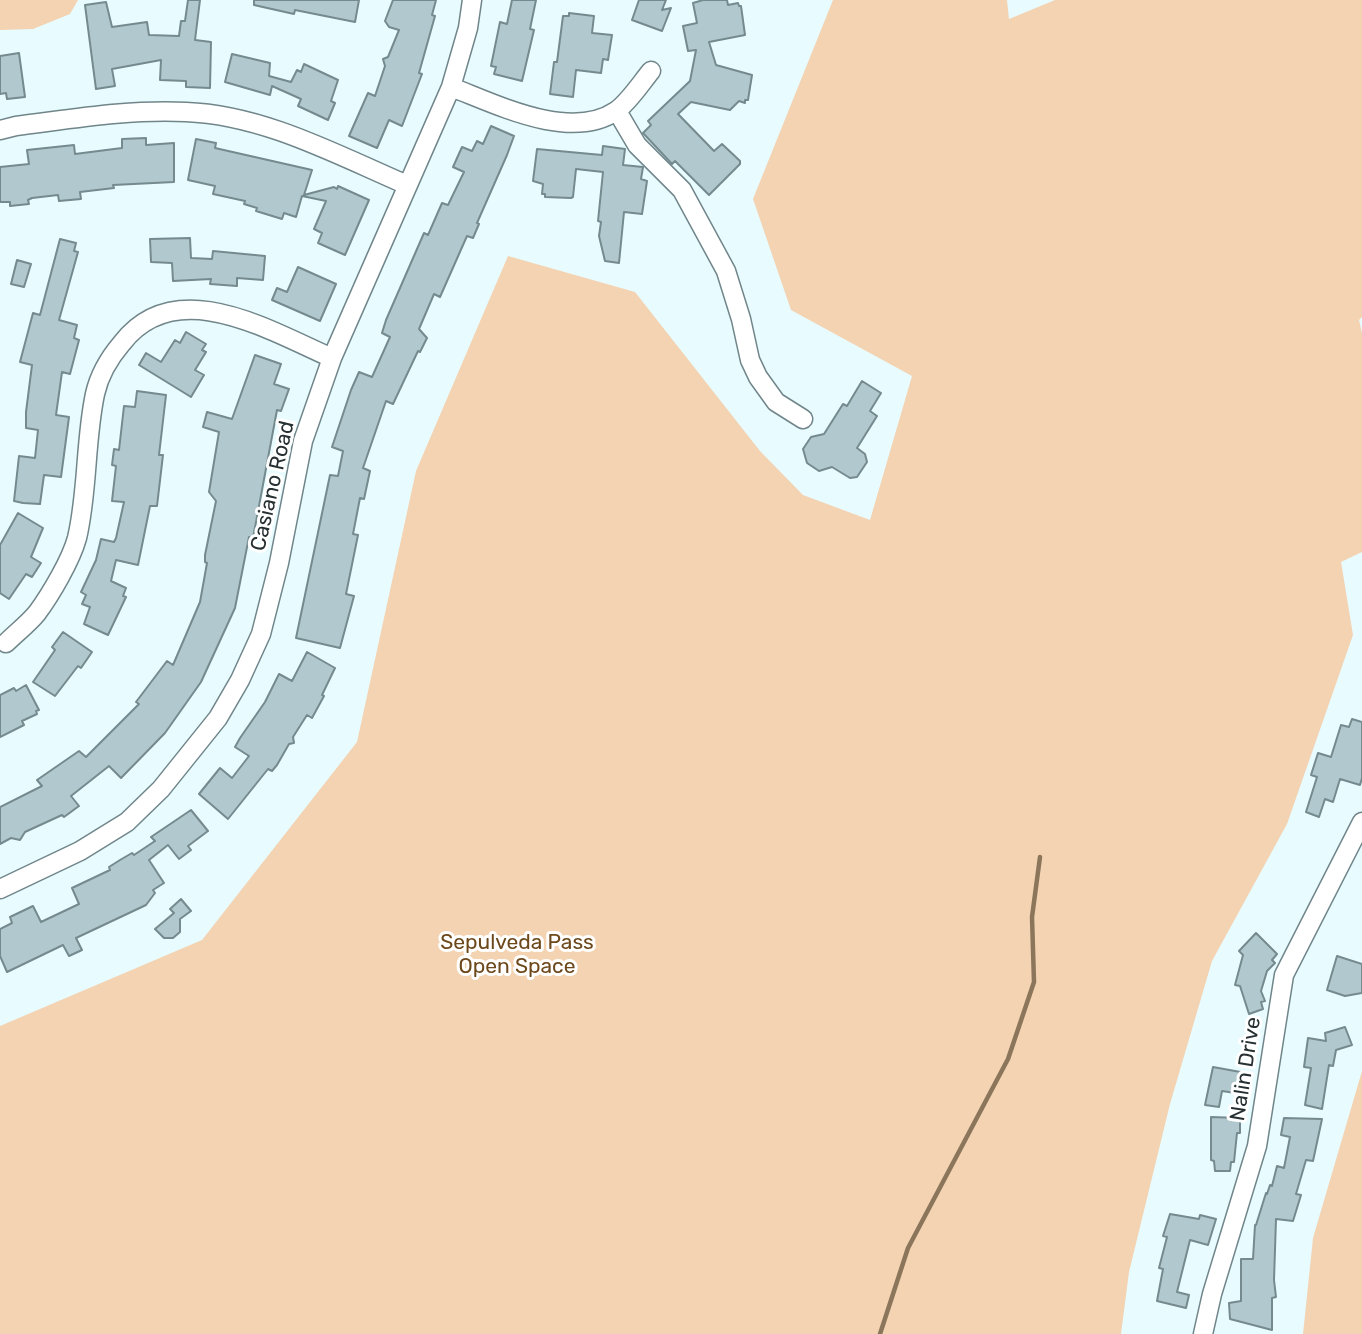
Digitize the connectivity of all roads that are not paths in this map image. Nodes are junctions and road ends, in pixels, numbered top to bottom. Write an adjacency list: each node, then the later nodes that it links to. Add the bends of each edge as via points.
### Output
1 (472, 0): 3 (street, Casiano Road)
2 (651, 71): 4 (street)
3 (450, 87): 4 (street, via 528,116 566,123 595,122); 6 (street, Casiano Road)
4 (617, 111): 8 (street, via 637,145 682,190 726,271 758,377 776,402)
5 (0, 130): 6 (street, via 146,111 189,112 281,131)
6 (407, 185): 7 (street, Casiano Road)
7 (331, 358): 9 (street, via 245,319 214,311 183,310 155,316 130,332 111,357 95,392 77,539 59,579 36,613); 11 (street, Casiano Road, via 303,442 261,634 218,718 161,789 127,822 80,851)
8 (803, 419)
9 (6, 643)
10 (1362, 822): 12 (street, Nalin Drive, via 1284,975 1257,1146)
11 (0, 889)
12 (1203, 1334)

